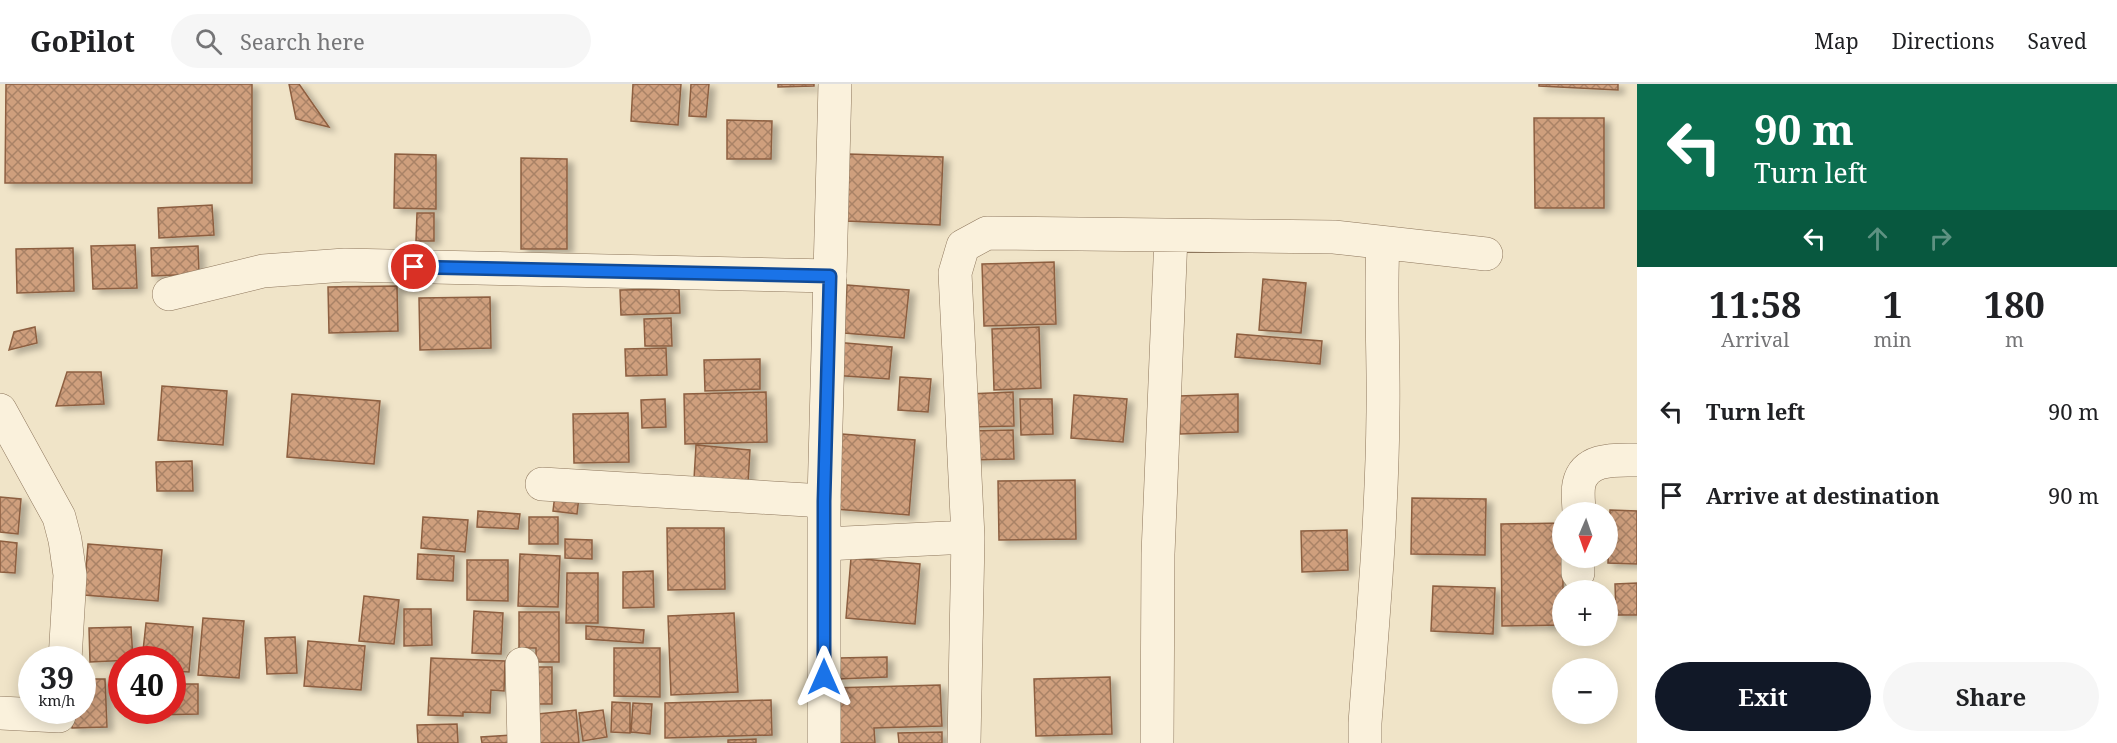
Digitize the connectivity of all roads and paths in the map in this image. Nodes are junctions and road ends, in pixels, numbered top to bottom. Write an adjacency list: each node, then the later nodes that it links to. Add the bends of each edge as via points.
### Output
1 (835, 84): 5 (street)
2 (1171, 236): 3 (street, via 1334,237); 12 (street, via 987,233 963,246 955,273); 21 (street, via 1158,554)
3 (1383, 243): 4 (street); 22 (street, via 1379,550)
4 (1486, 254)
5 (830, 276): 6 (street, via 345,265 263,271); 10 (street)
6 (169, 294)
7 (0, 410): 14 (street, via 58,516 65,540 70,575)
8 (1637, 460): 11 (street, via 1597,462 1579,482)
9 (542, 484): 10 (street)
10 (824, 501): 13 (street)
11 (1579, 502)
12 (968, 537): 13 (street); 20 (street)
13 (825, 544): 19 (street)
14 (66, 646)
15 (522, 664): 18 (street)
16 (0, 713): 17 (street)
17 (18, 716)
18 (524, 743)
19 (824, 743)
20 (964, 743)
21 (1156, 743)
22 (1365, 743)

